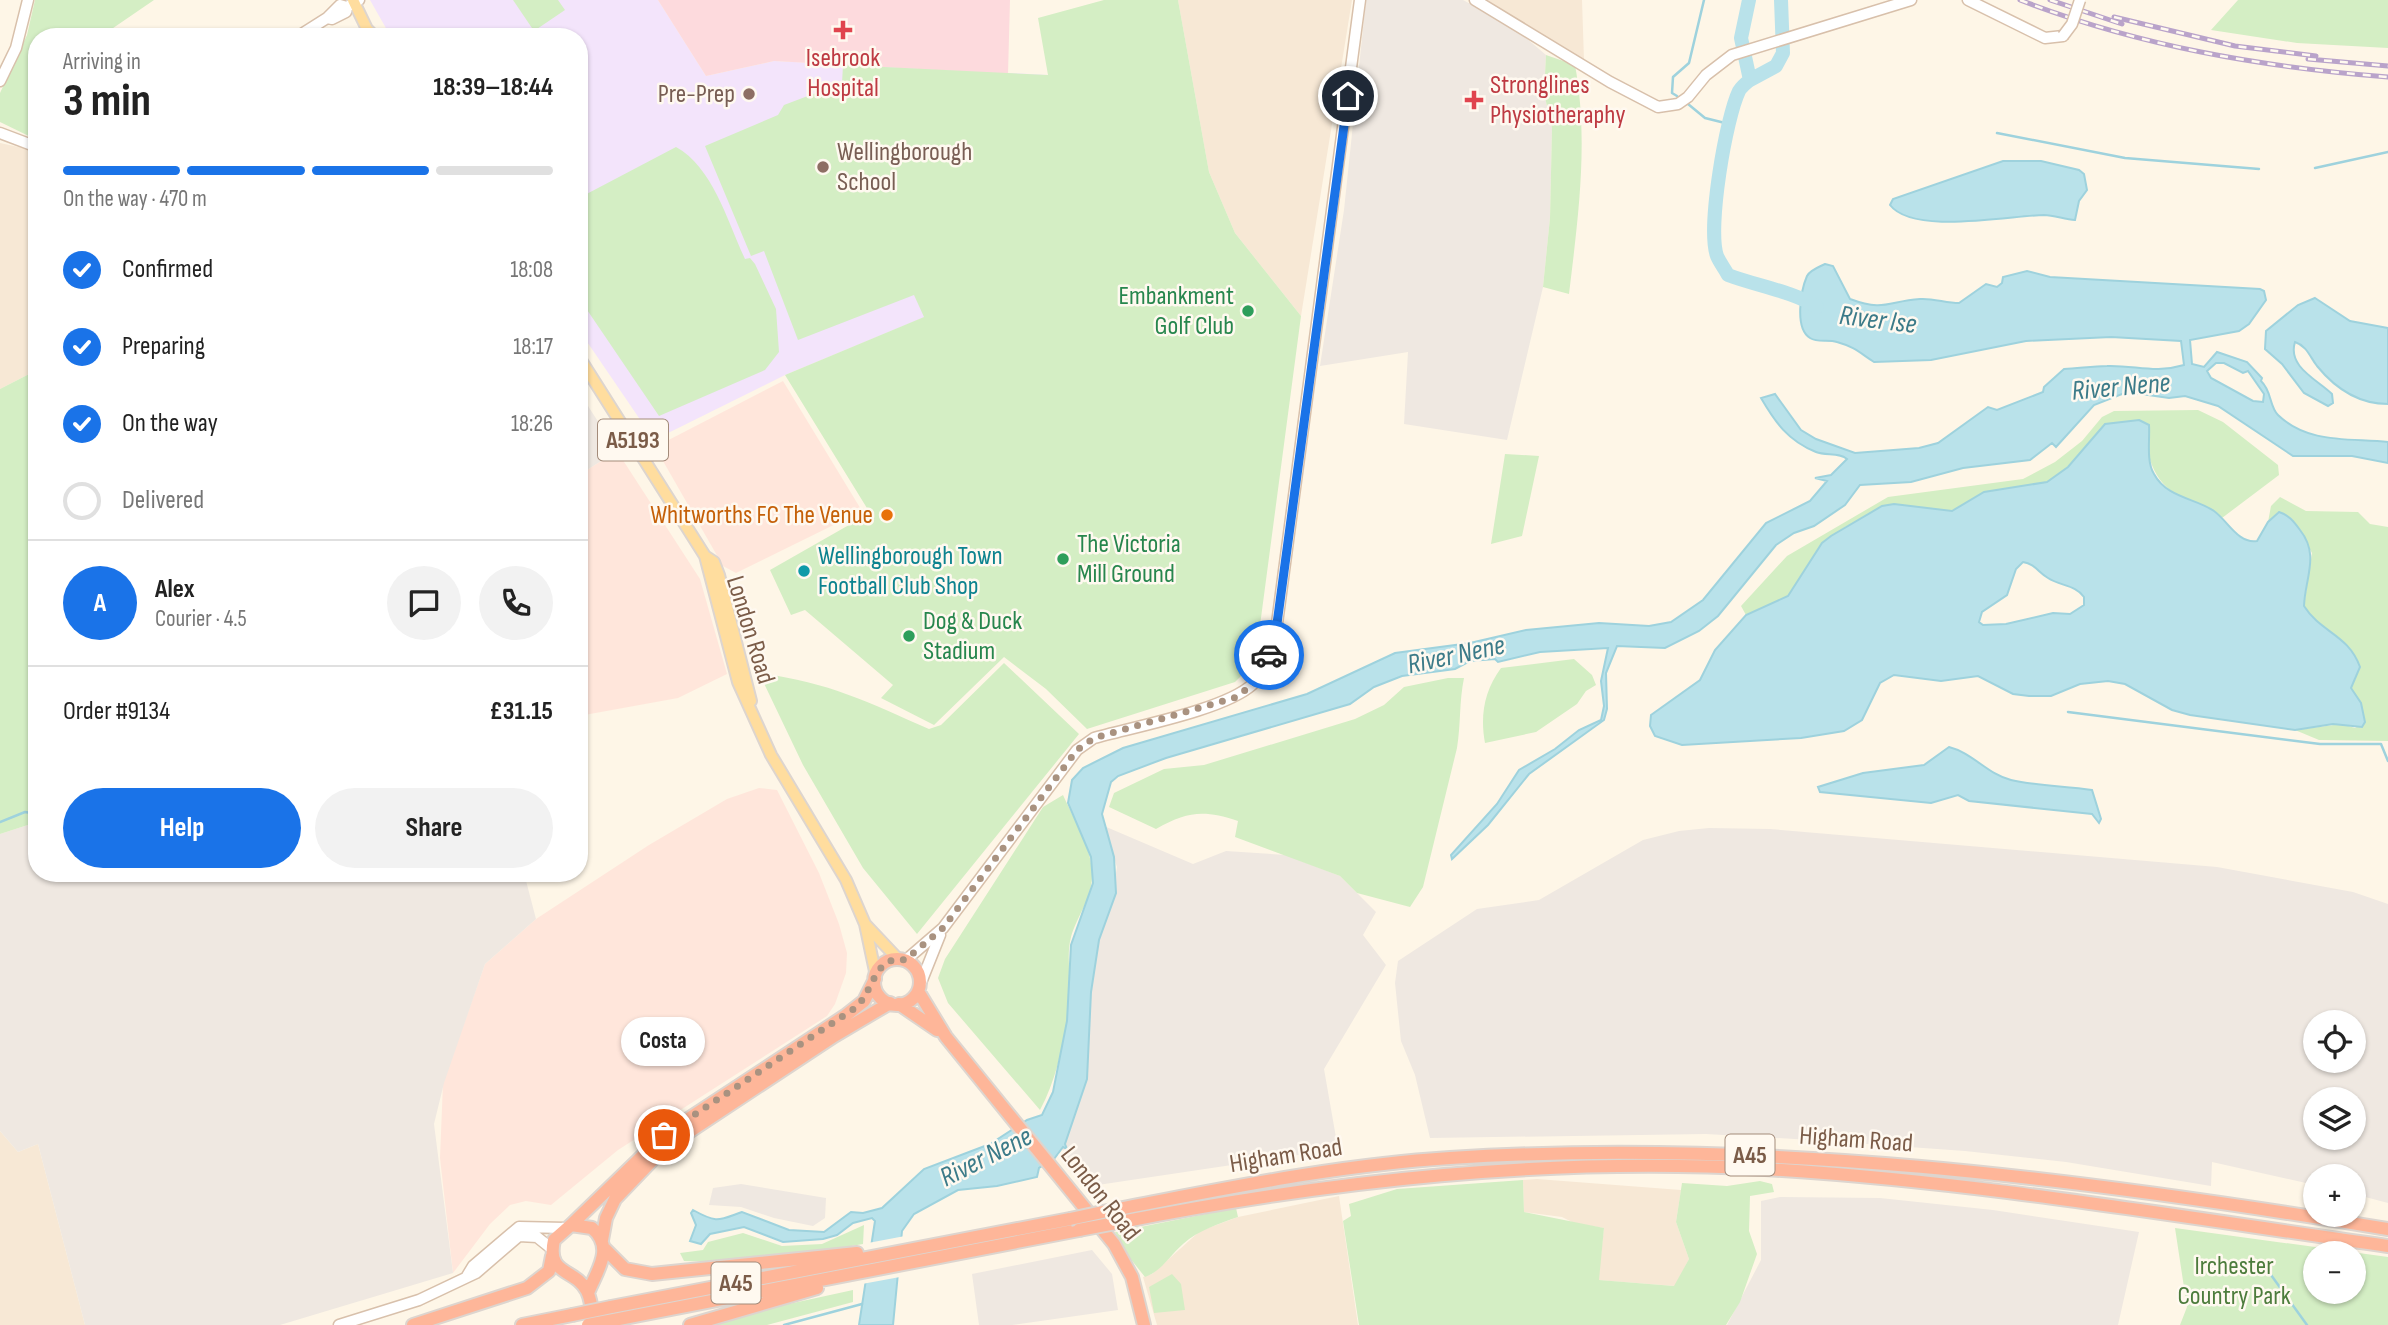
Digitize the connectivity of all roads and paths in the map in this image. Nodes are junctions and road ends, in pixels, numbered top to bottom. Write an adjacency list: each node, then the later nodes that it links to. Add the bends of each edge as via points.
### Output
1 (28, 0): 10 (main road, via 16,48)
2 (1360, 0): 15 (main road, via 1274,646 1255,683 1234,698 1094,738 1077,750)
3 (1475, 0): 4 (main road, via 1658,107 1688,97 1732,55)
4 (1911, 0)
5 (1968, 0): 6 (main road, bridge, via 2045,38 2063,36)
6 (2080, 0)
7 (355, 4): 8 (main road); 9 (main road)
8 (311, 28)
9 (367, 28)
10 (0, 81)
11 (0, 133): 12 (main road)
12 (28, 144)
13 (588, 371): 14 (main road, London Road / A5193, via 705,556 741,689 771,755 846,880)
14 (865, 924): 16 (main road, London Road / A5193); 17 (main road, London Road / A5193)
15 (943, 928): 16 (main road); 18 (main road)
16 (902, 960): 17 (highway, via 882,965); 18 (highway, via 916,968)
17 (875, 978): 19 (highway, via 880,996); 21 (highway, via 864,1001 664,1135)
18 (919, 988): 19 (highway, via 911,1000); 20 (highway, London Road)
19 (895, 1004): 20 (highway, London Road); 23 (highway, via 834,1036 663,1149 615,1199 606,1218)
20 (946, 1037): 39 (highway, London Road, via 1121,1255 1135,1287)
21 (568, 1226): 23 (highway, via 586,1225); 25 (highway, via 559,1233); 29 (main road, via 519,1227)
22 (2388, 1229): 26 (highway, Higham Road / A45, bridge, via 2214,1201 1875,1162 1580,1152 1331,1171 986,1235)
23 (604, 1244): 27 (highway, via 625,1269 652,1273); 28 (highway)
24 (2388, 1246): 26 (highway, Higham Road / A45, bridge, via 1962,1186 1764,1169 1671,1167 1486,1171 1358,1182)
25 (552, 1253): 29 (main road, via 537,1237 519,1236 486,1266); 30 (highway, via 559,1268); 34 (highway, via 548,1271 527,1288)
26 (904, 1256): 27 (highway); 27 (highway, A45)
27 (860, 1265): 32 (highway, A45); 38 (highway, A45)
28 (597, 1269): 30 (highway); 31 (highway)
29 (467, 1276): 33 (main road, via 419,1300)
30 (573, 1276): 31 (highway)
31 (588, 1293): 37 (highway)
32 (612, 1314): 35 (highway, A45, bridge, via 572,1315); 36 (highway, A45, bridge)
33 (339, 1325)
34 (413, 1325)
35 (522, 1325)
36 (588, 1325)
37 (594, 1325)
38 (690, 1325)
39 (1143, 1325)

